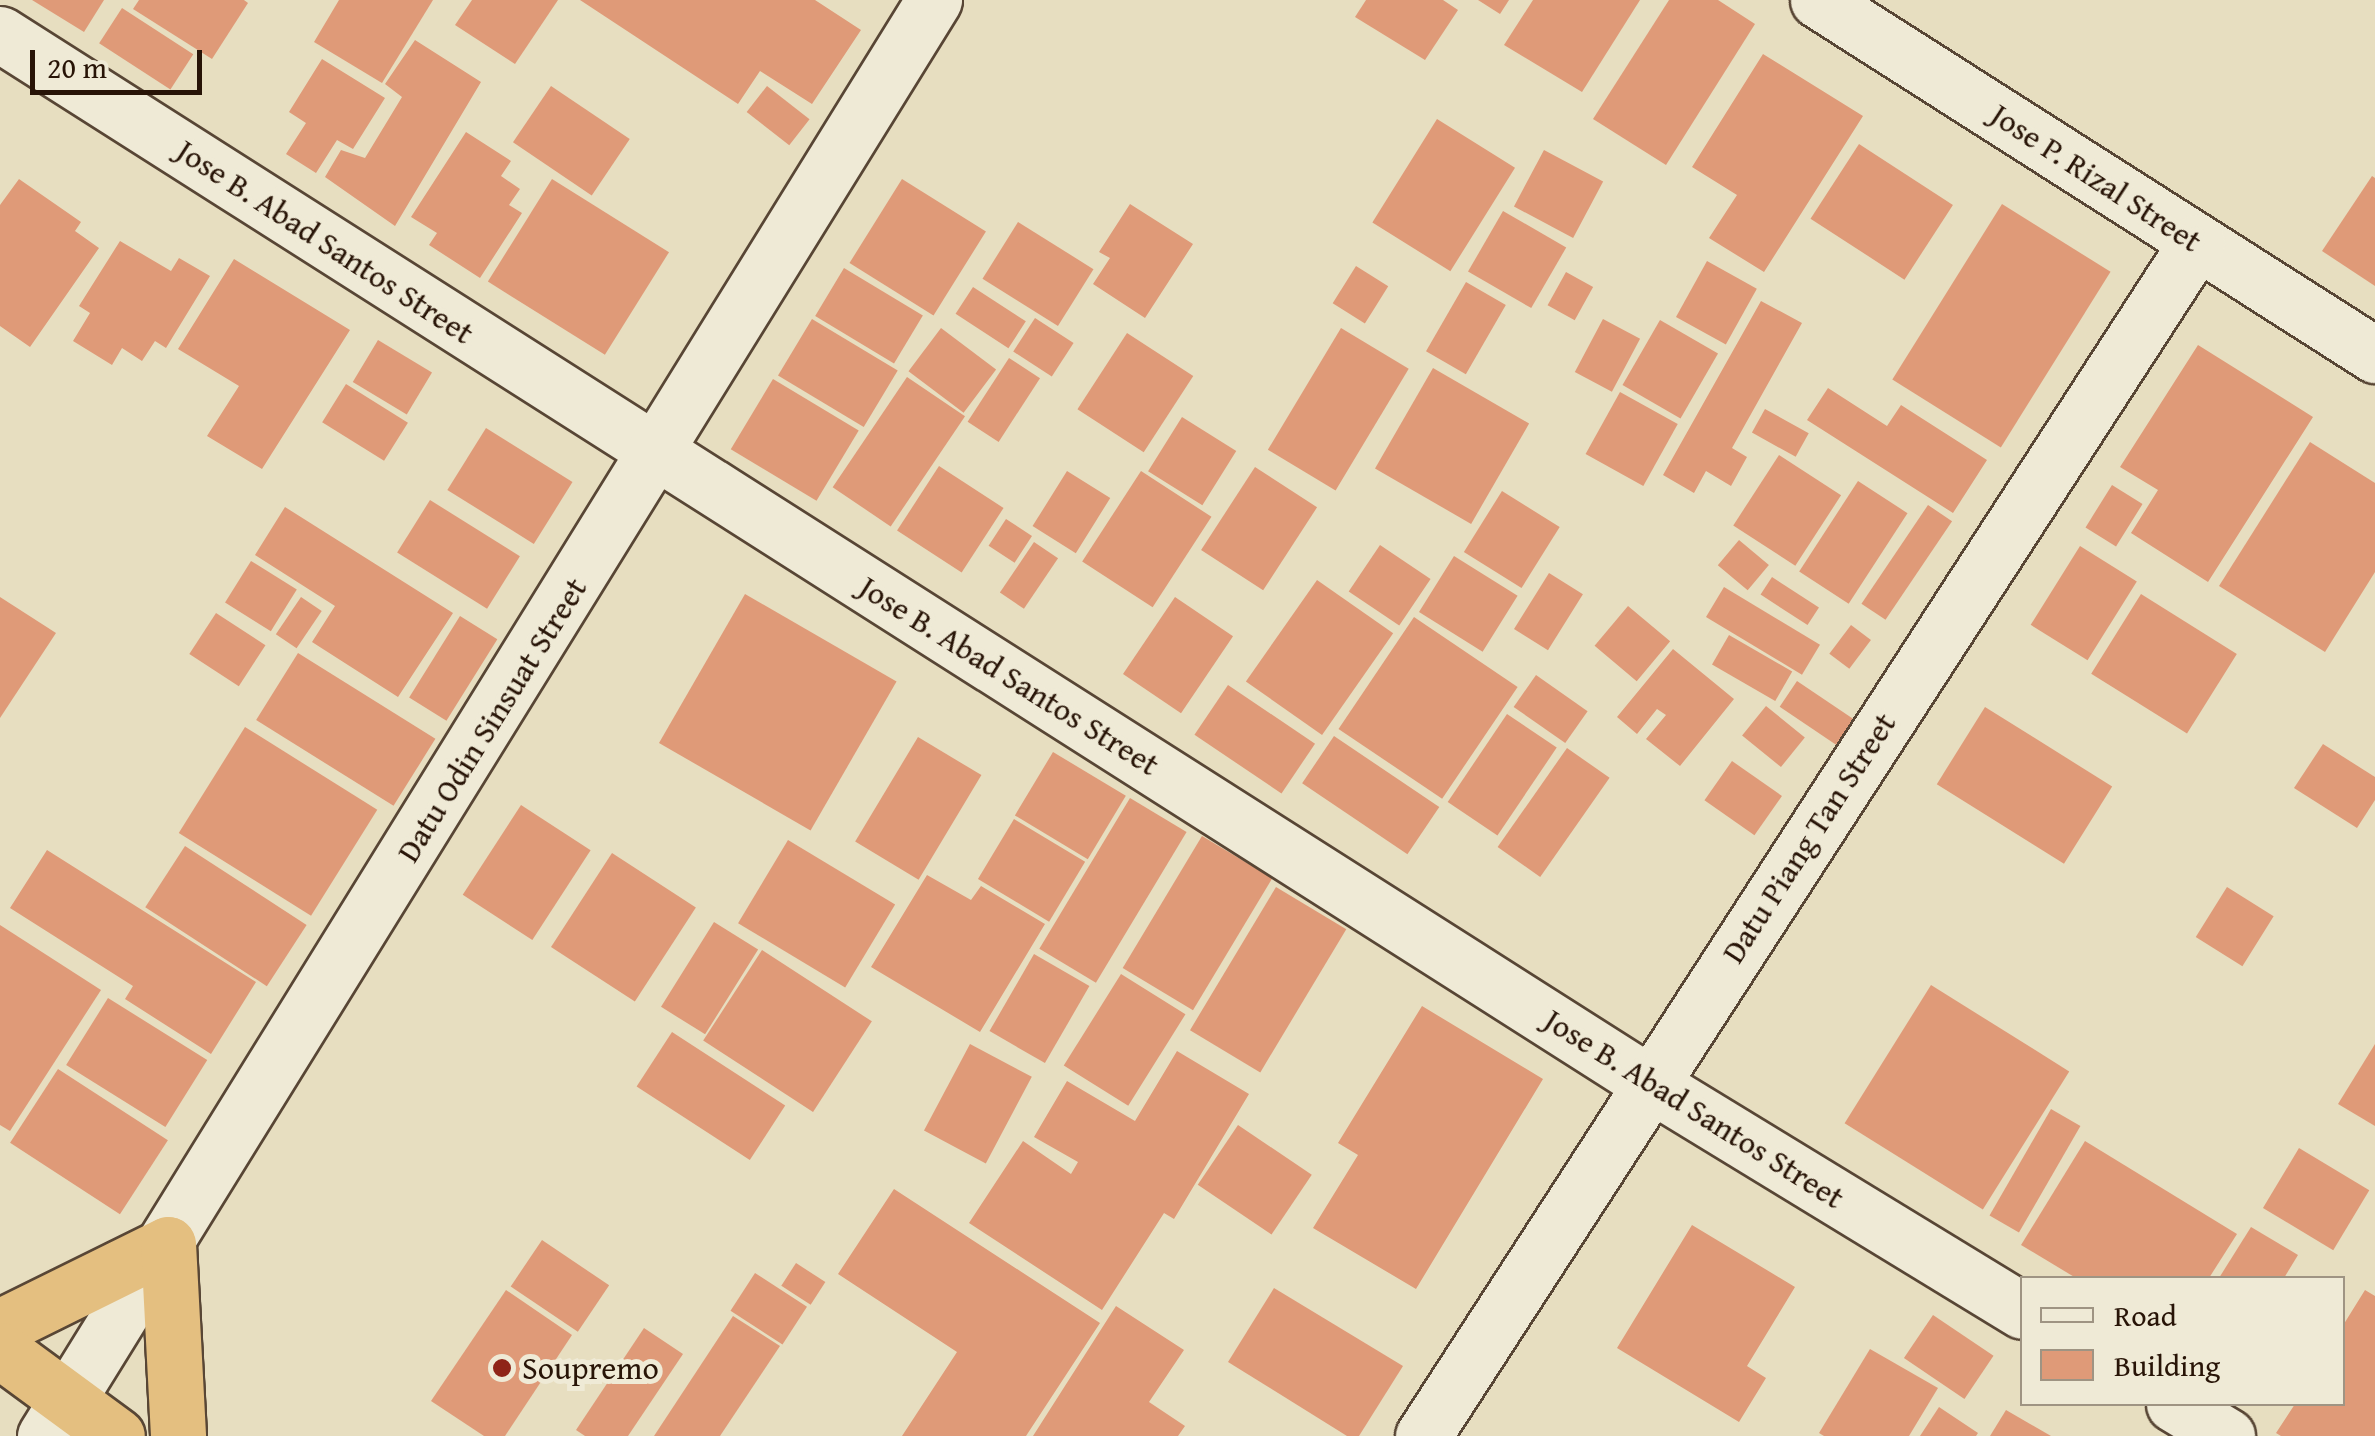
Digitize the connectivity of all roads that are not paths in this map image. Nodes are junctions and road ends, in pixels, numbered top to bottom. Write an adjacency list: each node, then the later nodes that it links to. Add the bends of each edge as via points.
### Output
1 (934, 0): 6 (street, Datu Odin Sinsuat Street)
2 (1818, 0): 4 (street, Jose P. Rizal Street)
3 (0, 34): 6 (street, Jose B. Abad Santos Street)
4 (2197, 242): 5 (street, Jose P. Rizal Street); 7 (street, Datu Piang Tan Street)
5 (2375, 355)
6 (657, 453): 7 (street, Jose B. Abad Santos Street); 8 (street, Datu Odin Sinsuat Street)
7 (1649, 1083): 9 (street, Jose B. Abad Santos Street); 16 (street, Datu Piang Tan Street)
8 (168, 1244): 10 (highway); 13 (street, Datu Odin Sinsuat Street); 15 (highway)
9 (2020, 1310)
10 (0, 1327)
11 (0, 1350): 13 (highway)
12 (2177, 1406): 17 (street)
13 (56, 1418): 14 (highway)
14 (117, 1436)
15 (178, 1436)
16 (1423, 1436)
17 (2227, 1436)

